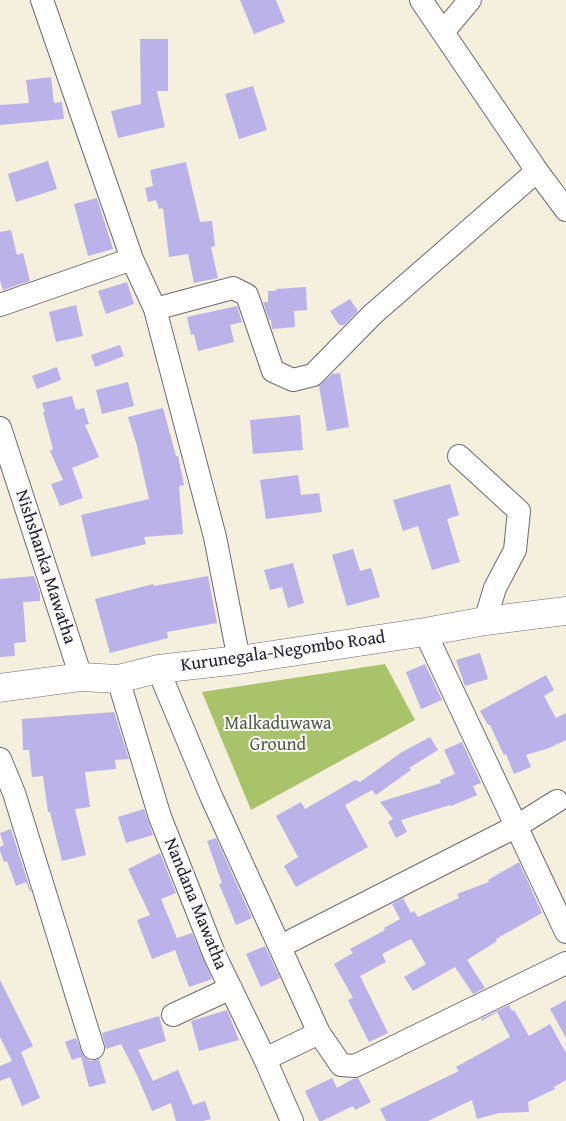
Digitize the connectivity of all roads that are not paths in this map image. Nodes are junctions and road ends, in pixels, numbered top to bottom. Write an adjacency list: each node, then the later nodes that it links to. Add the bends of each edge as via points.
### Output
1 (42, 0): 7 (street)
2 (421, 0): 4 (street)
3 (470, 0): 4 (street)
4 (443, 32): 5 (street)
5 (537, 172): 6 (street); 9 (street, via 373,314 313,375 293,380 273,371 247,295 234,288)
6 (566, 210)
7 (132, 259): 8 (street); 9 (street)
8 (0, 306)
9 (156, 309): 15 (street, via 215,537)
10 (0, 428): 17 (street, Nishshanka Mawatha)
11 (459, 456): 13 (street, via 519,511 515,550 495,588)
12 (566, 611): 13 (main road, Kurunegala-Negombo Road)
13 (485, 621): 14 (main road, Kurunegala-Negombo Road)
14 (425, 632): 15 (main road, Kurunegala-Negombo Road); 22 (street)
15 (239, 660): 16 (main road, Kurunegala-Negombo Road)
16 (158, 669): 18 (main road, Kurunegala-Negombo Road); 24 (street, via 211,796)
17 (81, 677): 18 (main road, Kurunegala-Negombo Road); 19 (main road, Kurunegala-Negombo Road)
18 (118, 679): 26 (street, Nandana Mawatha, via 160,817 215,956)
19 (0, 688)
20 (0, 759): 29 (street, via 14,793)
21 (556, 801): 22 (street)
22 (517, 826): 23 (street); 24 (street)
23 (566, 932)
24 (281, 946): 28 (street)
25 (566, 963): 28 (street, via 355,1066 341,1065)
26 (231, 988): 27 (street); 30 (street, Nandana Mawatha)
27 (173, 1015)
28 (319, 1033): 30 (street)
29 (93, 1048)
30 (265, 1059): 31 (street, Nandana Mawatha)
31 (292, 1121)

